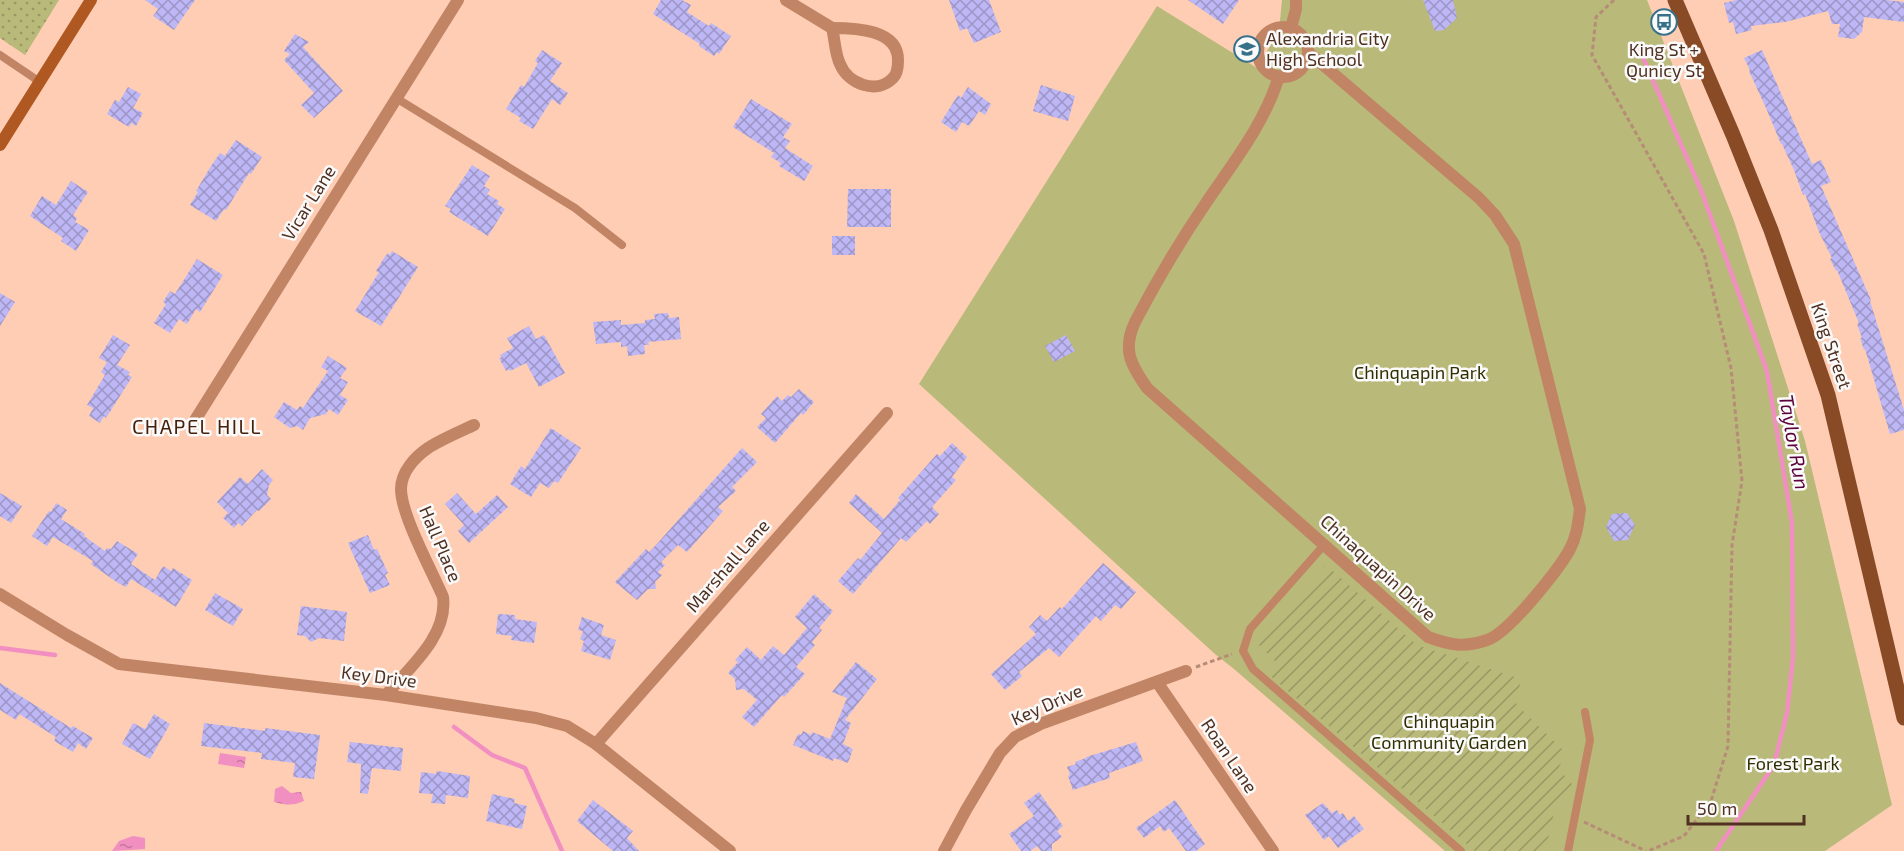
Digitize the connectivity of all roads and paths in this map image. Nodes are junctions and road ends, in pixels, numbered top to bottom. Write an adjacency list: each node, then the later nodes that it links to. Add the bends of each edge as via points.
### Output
1 (91, 0): 12 (main road)
2 (459, 0): 13 (street, Vicar Lane)
3 (786, 0): 7 (street)
4 (1296, 0): 8 (street)
5 (1614, 0): 35 (path, via 1596,17 1592,55 1704,254 1731,368 1742,481 1732,545 1728,746 1711,801 1684,836)
6 (1675, 0): 23 (main road, King Street, via 1771,230 1828,395)
7 (832, 28): 7 (street, via 872,31 888,40 898,53 893,78 878,87 853,81 840,64)
8 (1291, 28): 9 (street, Chinaquapin Drive, via 1303,36); 11 (street, via 1274,29 1259,46 1261,62)
9 (1308, 52): 11 (street, via 1299,71); 19 (street, Chinaquapin Drive, via 1479,198 1514,244 1580,508 1570,549 1528,605 1505,630 1489,640 1467,645 1450,645 1428,637)
10 (0, 55): 12 (lane)
11 (1279, 76): 19 (street, Chinaquapin Drive, via 1272,101 1142,309 1130,332 1128,349 1135,371 1147,388)
12 (40, 82): 14 (main road)
13 (396, 98): 15 (lane, via 575,208); 17 (street, Vicar Lane)
14 (0, 146)
15 (622, 245)
16 (887, 413): 28 (street, Marshall Lane)
17 (192, 425)
18 (474, 425): 25 (street, Hall Place, via 429,448 412,462 404,476 401,488 407,516 444,607 443,618 429,646)
19 (1324, 545): 21 (lane, via 1250,629)
20 (0, 594): 25 (street, Key Drive, via 119,664)
21 (1243, 651): 22 (path); 33 (lane, via 1253,669)
22 (1186, 671): 24 (street, Key Drive)
23 (1900, 680): 27 (main road, King Street)
24 (1157, 682): 31 (street, Key Drive, via 1015,737 1000,753); 32 (street, Roan Lane)
25 (386, 695): 28 (street, Key Drive, via 537,718 567,726)
26 (1585, 712): 29 (lane, via 1590,740)
27 (1904, 718)
28 (596, 744): 30 (street, Key Drive)
29 (1574, 818): 34 (lane); 35 (path)
30 (730, 851)
31 (944, 851)
32 (1273, 851)
33 (1461, 851)
34 (1568, 851)
35 (1647, 851)

